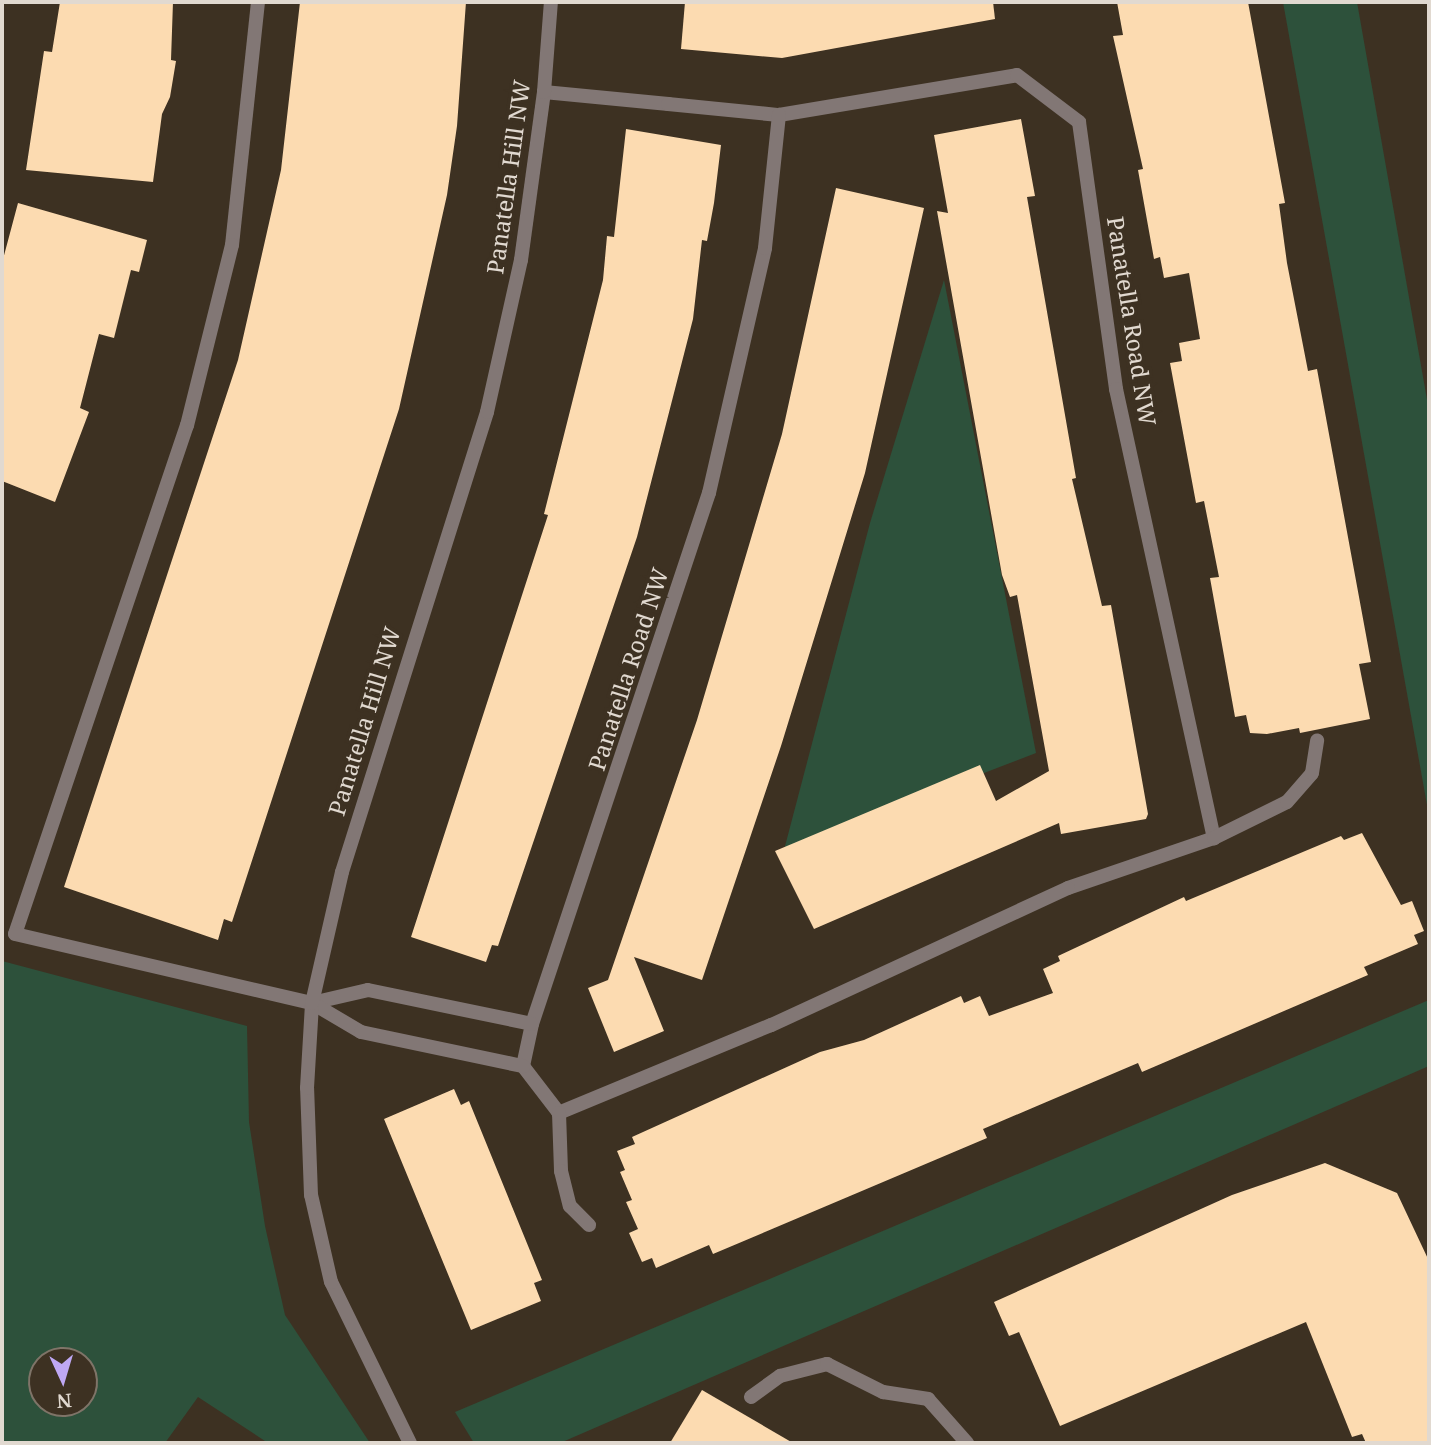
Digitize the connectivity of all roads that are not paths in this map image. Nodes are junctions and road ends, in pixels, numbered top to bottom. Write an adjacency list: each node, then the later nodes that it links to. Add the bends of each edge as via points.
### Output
1 (258, 2): 7 (street, via 232,245 187,425 15,934)
2 (551, 2): 3 (street, Panatella Hill NW)
3 (544, 92): 4 (street, Panatella Road NW); 7 (street, Panatella Hill NW, via 521,260 487,412 342,872)
4 (779, 115): 6 (street, Panatella Road NW, via 1017,75 1079,122 1116,389); 8 (street, Panatella Road NW, via 765,248 709,493)
5 (1317, 740): 6 (street, via 1312,773 1287,803)
6 (1214, 838): 10 (street, via 1068,888 771,1025)
7 (312, 1003): 8 (street, via 368,990); 9 (street, via 361,1032); 13 (street, Panatella Hill NW, via 307,1088 311,1195 331,1282)
8 (532, 1024): 9 (street, Panatella Road NW)
9 (523, 1066): 10 (street)
10 (559, 1113): 11 (street, via 570,1206)
11 (589, 1225)
12 (751, 1397): 14 (street, via 780,1376 827,1364 883,1392 928,1399)
13 (410, 1443)
14 (967, 1443)

